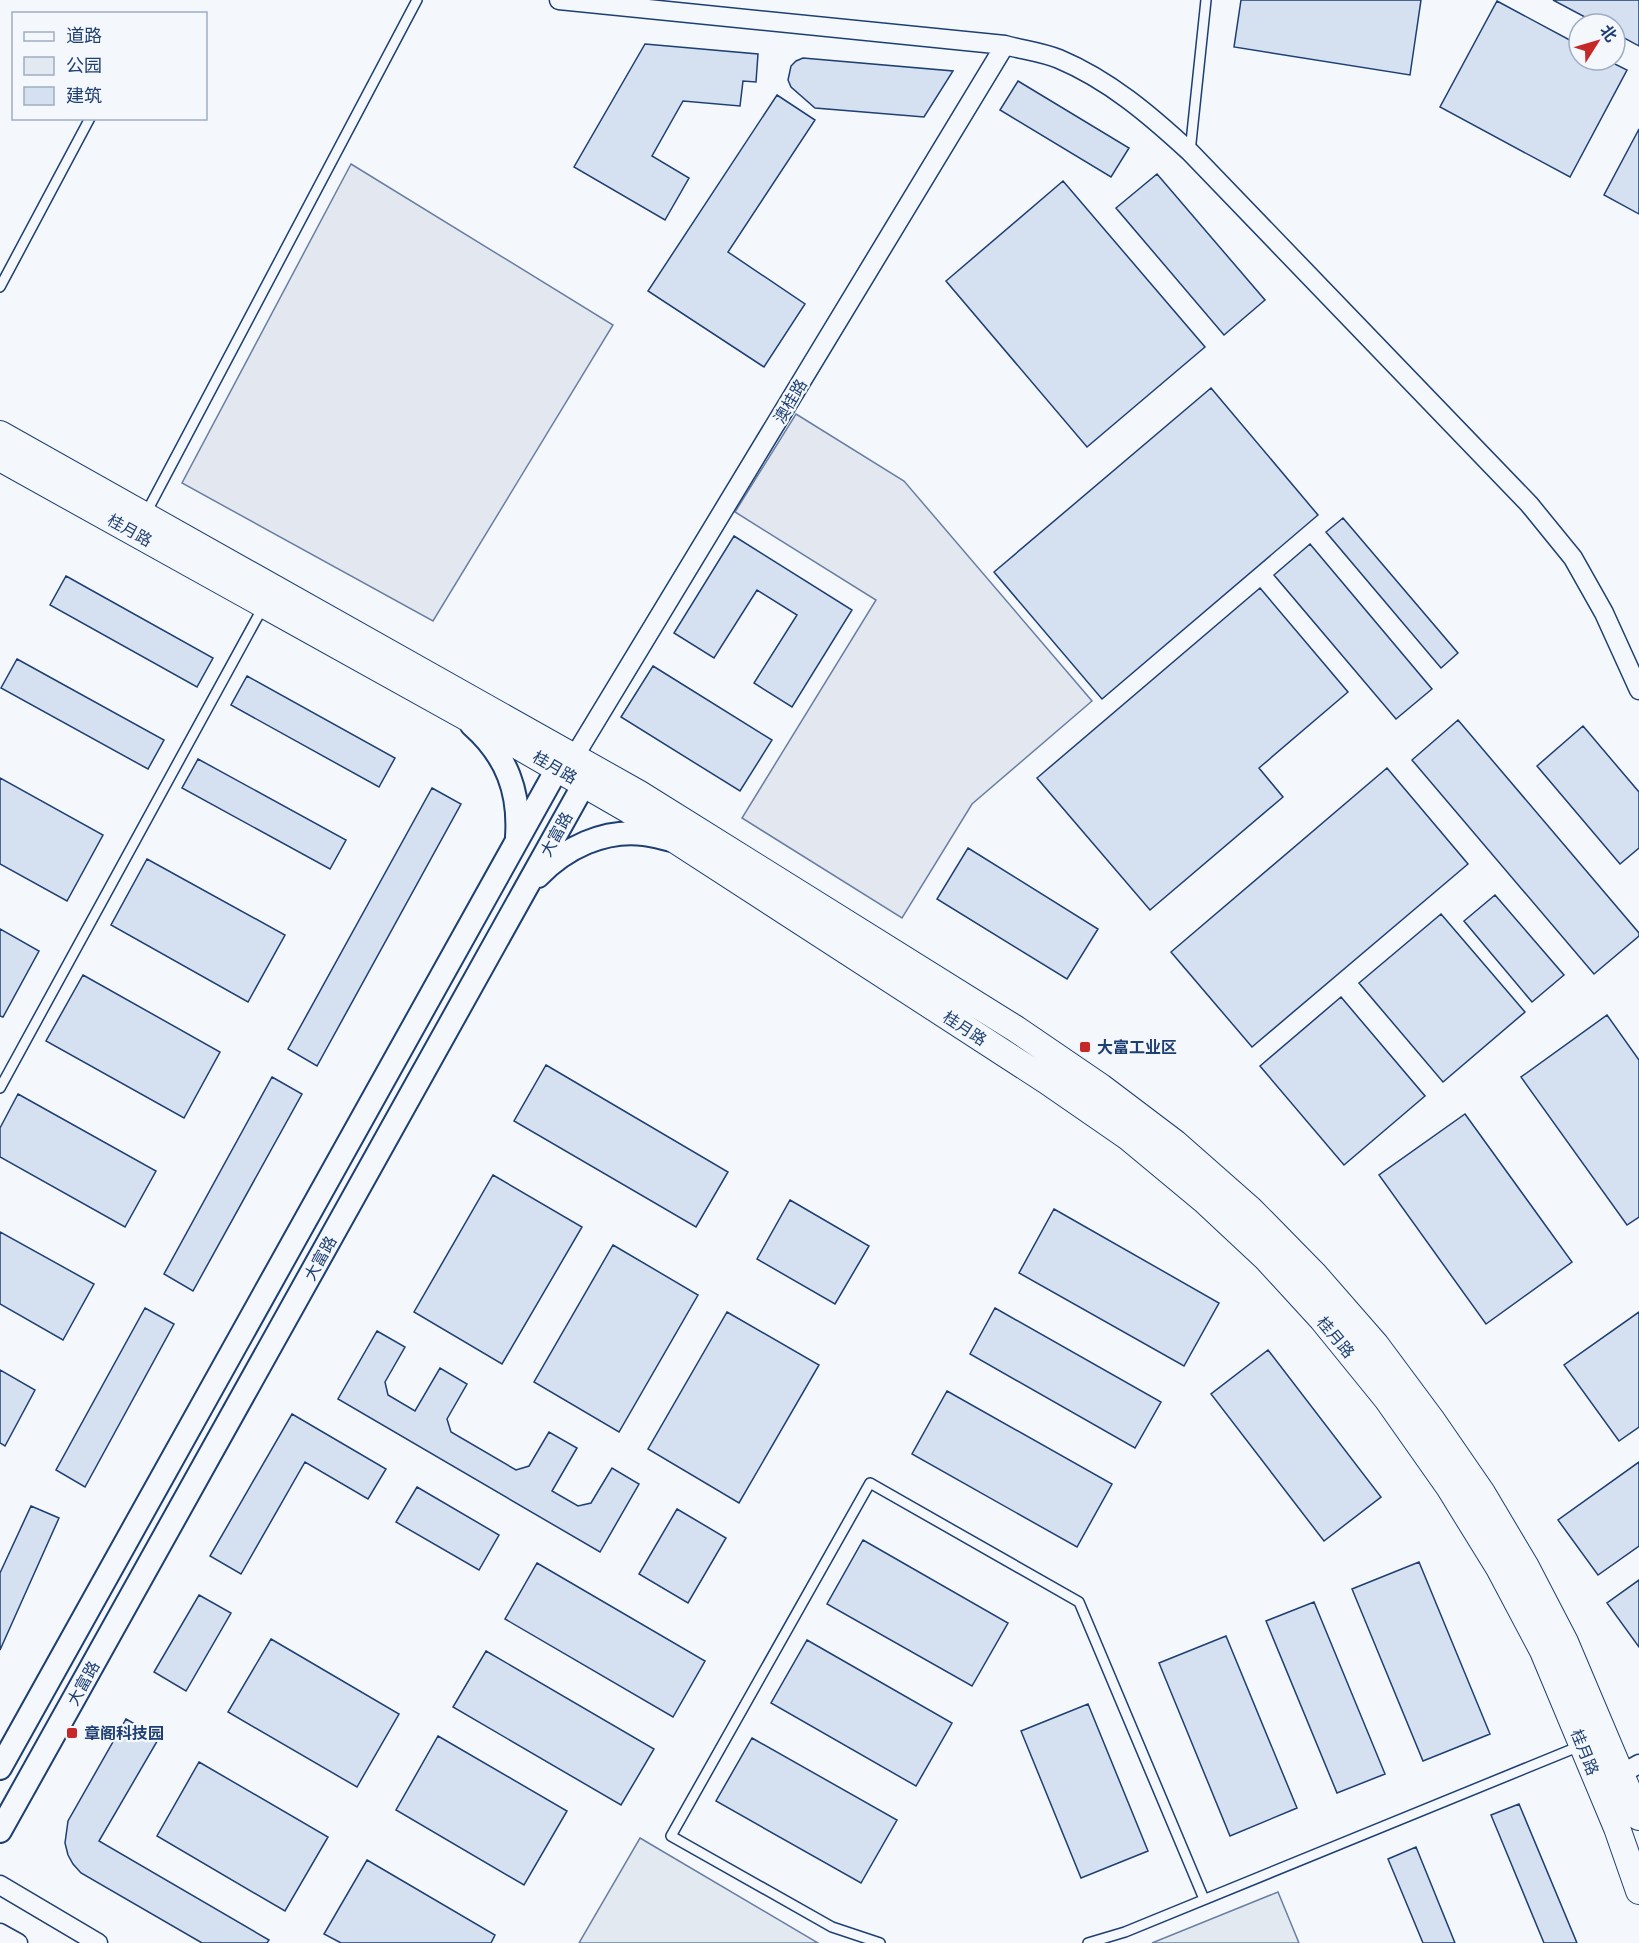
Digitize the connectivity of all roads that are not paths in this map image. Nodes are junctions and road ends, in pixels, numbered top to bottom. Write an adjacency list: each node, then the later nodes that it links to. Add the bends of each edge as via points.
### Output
1 (417, 0): 10 (lane)
2 (560, 0): 4 (street)
3 (1206, 0): 6 (lane)
4 (1005, 45): 6 (street, via 1058,58 1112,87); 14 (street, 澳桂路)
5 (89, 120): 7 (lane)
6 (1190, 152): 12 (street, via 1529,504 1573,558 1604,613)
7 (0, 288)
8 (0, 434): 10 (main road, 桂月路)
9 (0, 458): 11 (main road, 桂月路)
10 (145, 515): 14 (main road, 桂月路)
11 (264, 605): 13 (main road, 桂月路); 21 (lane)
12 (1639, 690)
13 (460, 714): 14 (main road, 桂月路); 17 (street, via 497,752 508,773 518,816)
14 (565, 763): 15 (main road, 桂月路); 17 (street, 大富路); 24 (main road, 桂月路, via 648,800 1016,1029 1175,1143 1251,1210 1376,1345 1482,1493 1565,1642)
15 (584, 784): 16 (main road, 桂月路); 18 (street, 大富路)
16 (676, 841): 18 (street, via 644,834 617,834 591,840 546,868); 22 (main road, 桂月路, via 1128,1137 1266,1258 1322,1318 1387,1398 1449,1487 1499,1568 1543,1651)
17 (517, 842): 19 (street, 大富路)
18 (524, 890): 20 (street, 大富路)
19 (471, 925): 20 (street); 23 (street, 大富路)
20 (497, 940): 26 (street, 大富路)
21 (0, 1088)
22 (1582, 1745): 25 (main road, 桂月路); 29 (lane)
23 (0, 1768)
24 (1634, 1788): 25 (street)
25 (1603, 1796): 28 (main road, 桂月路)
26 (0, 1831)
27 (0, 1885): 32 (street)
28 (1639, 1891)
29 (1204, 1899): 33 (lane, via 1079,1602 870,1483 671,1836 832,1928); 34 (lane)
30 (0, 1933): 31 (street)
31 (18, 1943)
32 (98, 1943)
33 (880, 1943)
34 (1088, 1943)

